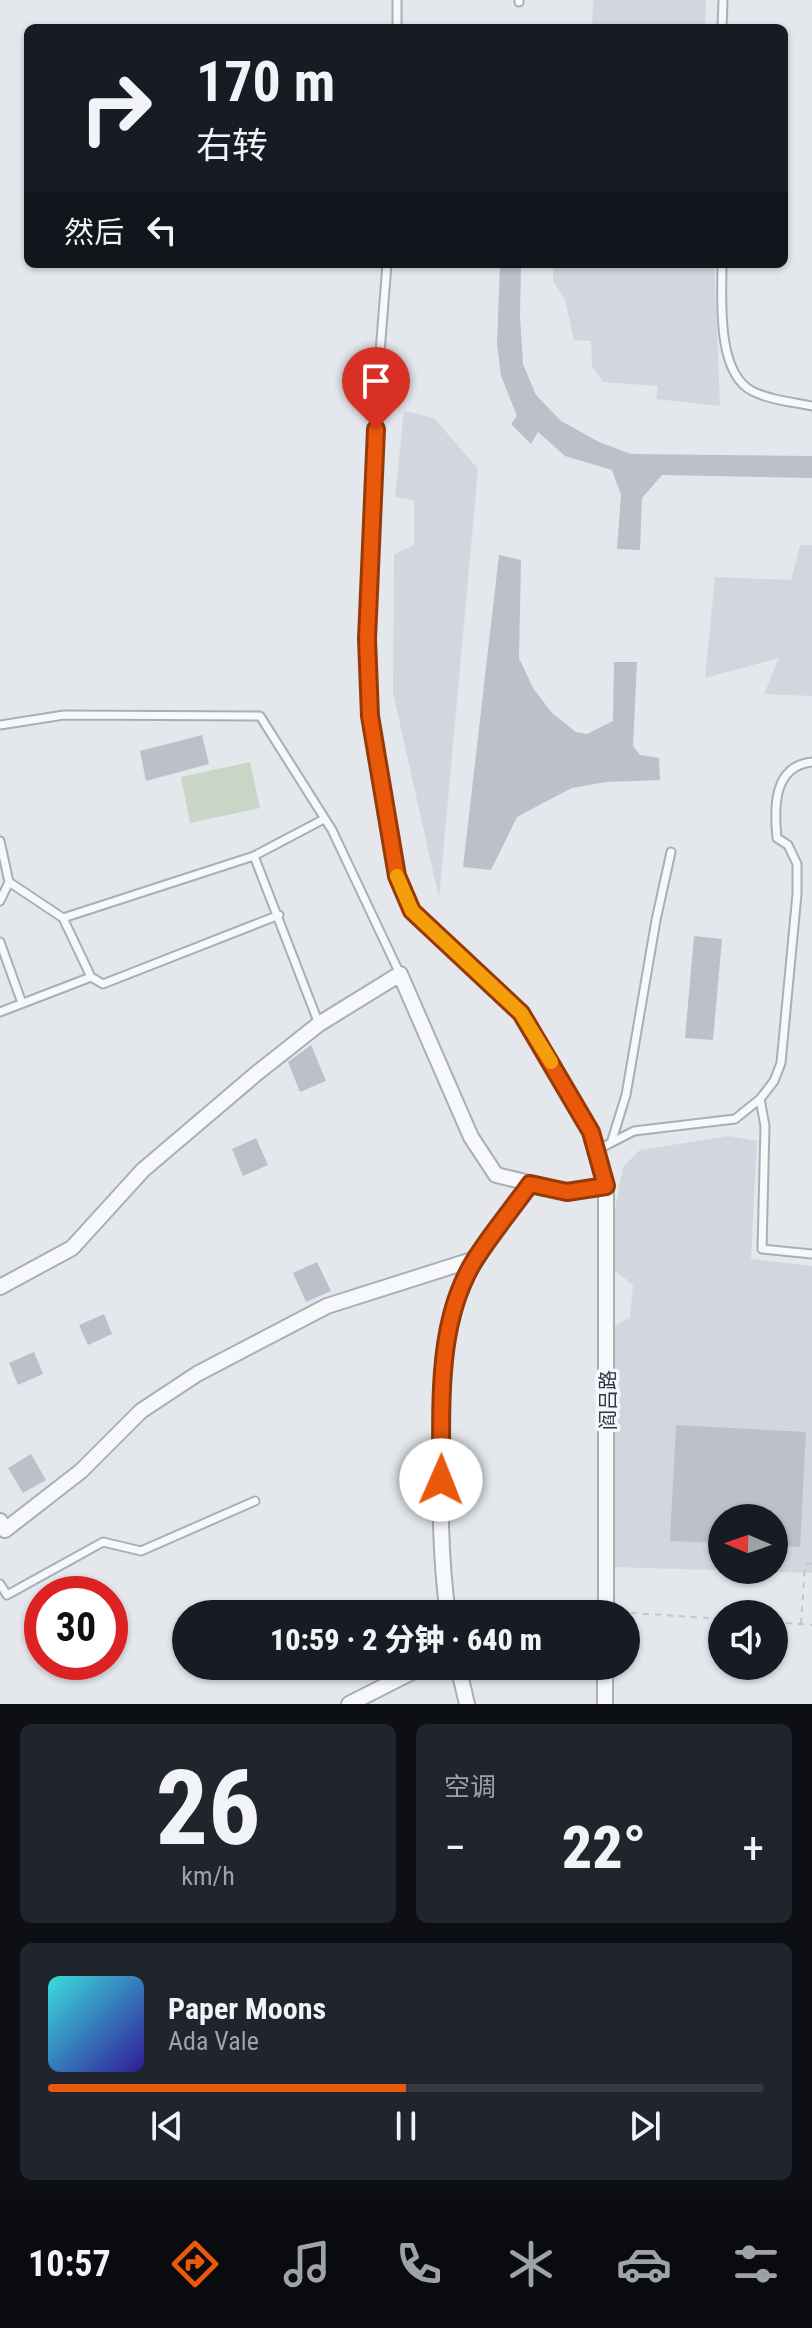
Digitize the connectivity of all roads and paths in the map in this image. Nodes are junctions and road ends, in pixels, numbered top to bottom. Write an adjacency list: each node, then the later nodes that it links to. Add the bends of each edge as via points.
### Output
1 (397, 0): 3 (lane)
2 (723, 0): 4 (lane)
3 (397, 24)
4 (722, 24)
5 (387, 268): 26 (lane, via 367,639 370,716 397,876 412,911 521,1013)
6 (722, 268): 7 (lane, via 723,341 736,373 749,390)
7 (812, 406)
8 (0, 725): 10 (lane, via 64,715 260,716)
9 (812, 762): 24 (lane, via 798,763 783,778 774,808 777,838 788,845 797,864 797,894 781,1063)
10 (324, 819): 13 (lane); 19 (lane)
11 (0, 841): 14 (lane)
12 (671, 852): 25 (lane, via 626,1095)
13 (254, 856): 16 (lane); 17 (lane)
14 (9, 882): 15 (lane); 17 (lane)
15 (0, 901)
16 (279, 915): 20 (lane, via 103,984); 23 (lane)
17 (63, 918): 20 (lane)
18 (0, 942): 21 (lane)
19 (400, 974): 23 (street); 27 (street, via 471,1137 496,1175)
20 (91, 977): 21 (lane)
21 (22, 1003): 22 (lane)
22 (0, 1012)
23 (319, 1024): 31 (street, via 143,1170 72,1248)
24 (760, 1099): 25 (lane, via 735,1119 634,1131); 29 (lane, via 765,1126 762,1249)
25 (612, 1140): 26 (lane)
26 (597, 1150): 28 (lane)
27 (535, 1185): 28 (street, via 567,1192); 30 (street)
28 (606, 1186): 37 (street, 阎吕路)
29 (812, 1254)
30 (475, 1259): 33 (street, via 327,1306 197,1374 141,1411 81,1471); 36 (street, via 458,1293 444,1371)
31 (0, 1287)
32 (255, 1501): 35 (lane, via 141,1551 103,1542 7,1595)
33 (2, 1528)
34 (812, 1563): 41 (path, via 805,1565)
35 (0, 1584)
36 (446, 1600)
37 (606, 1600)
38 (640, 1615): 39 (path)
39 (708, 1618)
40 (788, 1623): 41 (path)
41 (801, 1624): 42 (path)
42 (812, 1625)
43 (396, 1680): 46 (street)
44 (461, 1680): 47 (street)
45 (605, 1680): 48 (street)
46 (349, 1704)
47 (467, 1704)
48 (605, 1704)

